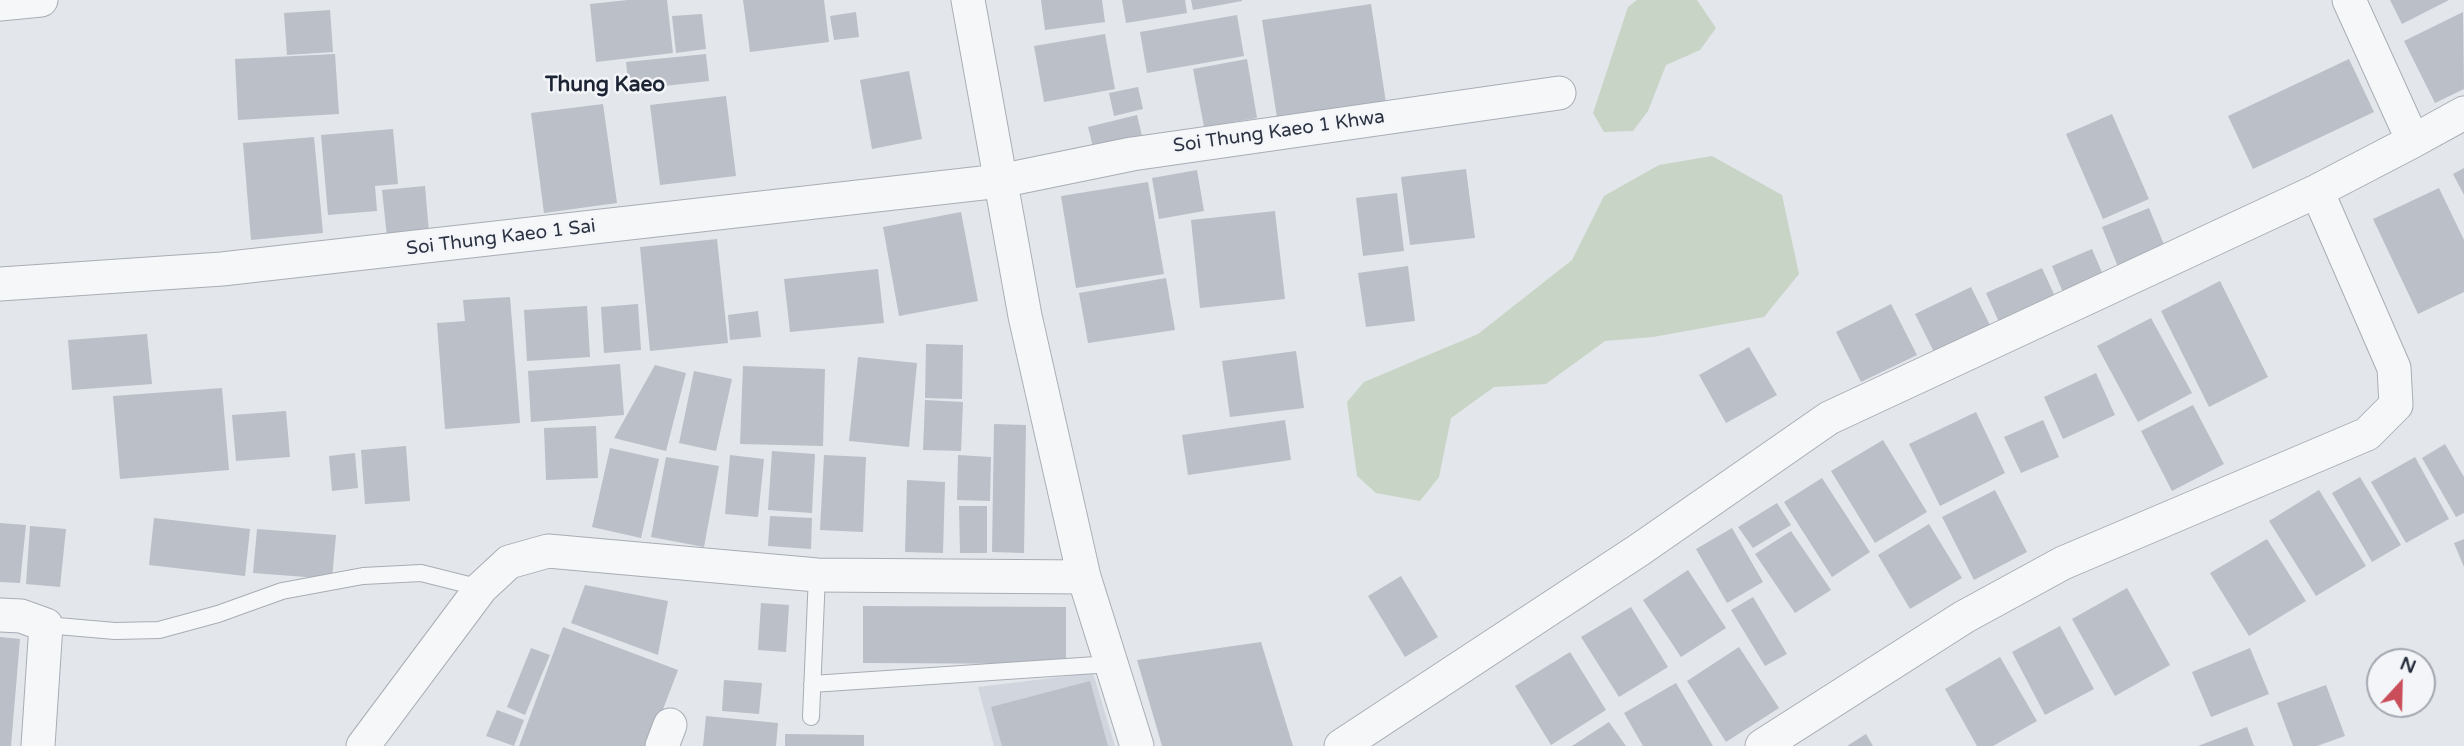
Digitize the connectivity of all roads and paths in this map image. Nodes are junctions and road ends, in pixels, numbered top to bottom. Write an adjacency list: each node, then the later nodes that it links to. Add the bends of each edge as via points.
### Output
1 (41, 0): 4 (street)
2 (968, 0): 8 (street)
3 (2349, 0): 7 (street)
4 (0, 4)
5 (1559, 93): 8 (street, Soi Thung Kaeo 1 Khwa, via 1132,154)
6 (2464, 113): 7 (street)
7 (2413, 141): 9 (street)
8 (1000, 181): 10 (street, Soi Thung Kaeo 1 Sai, via 222,269); 12 (street, via 1025,316)
9 (2317, 191): 22 (street, via 1829,418 1639,550); 23 (street, via 2394,368 2396,405 2367,434 2063,564 1964,617)
10 (0, 284)
11 (817, 575): 12 (street); 13 (street, via 548,551 509,562); 17 (lane)
12 (1084, 577): 16 (street)
13 (481, 589): 15 (lane, via 421,573 363,576 282,591 159,630); 20 (street)
14 (0, 615): 15 (street)
15 (46, 625): 19 (street)
16 (1111, 664): 17 (lane); 21 (street)
17 (812, 684): 18 (lane)
18 (811, 717)
19 (38, 746)
20 (363, 746)
21 (1137, 746)
22 (1341, 746)
23 (1762, 746)

